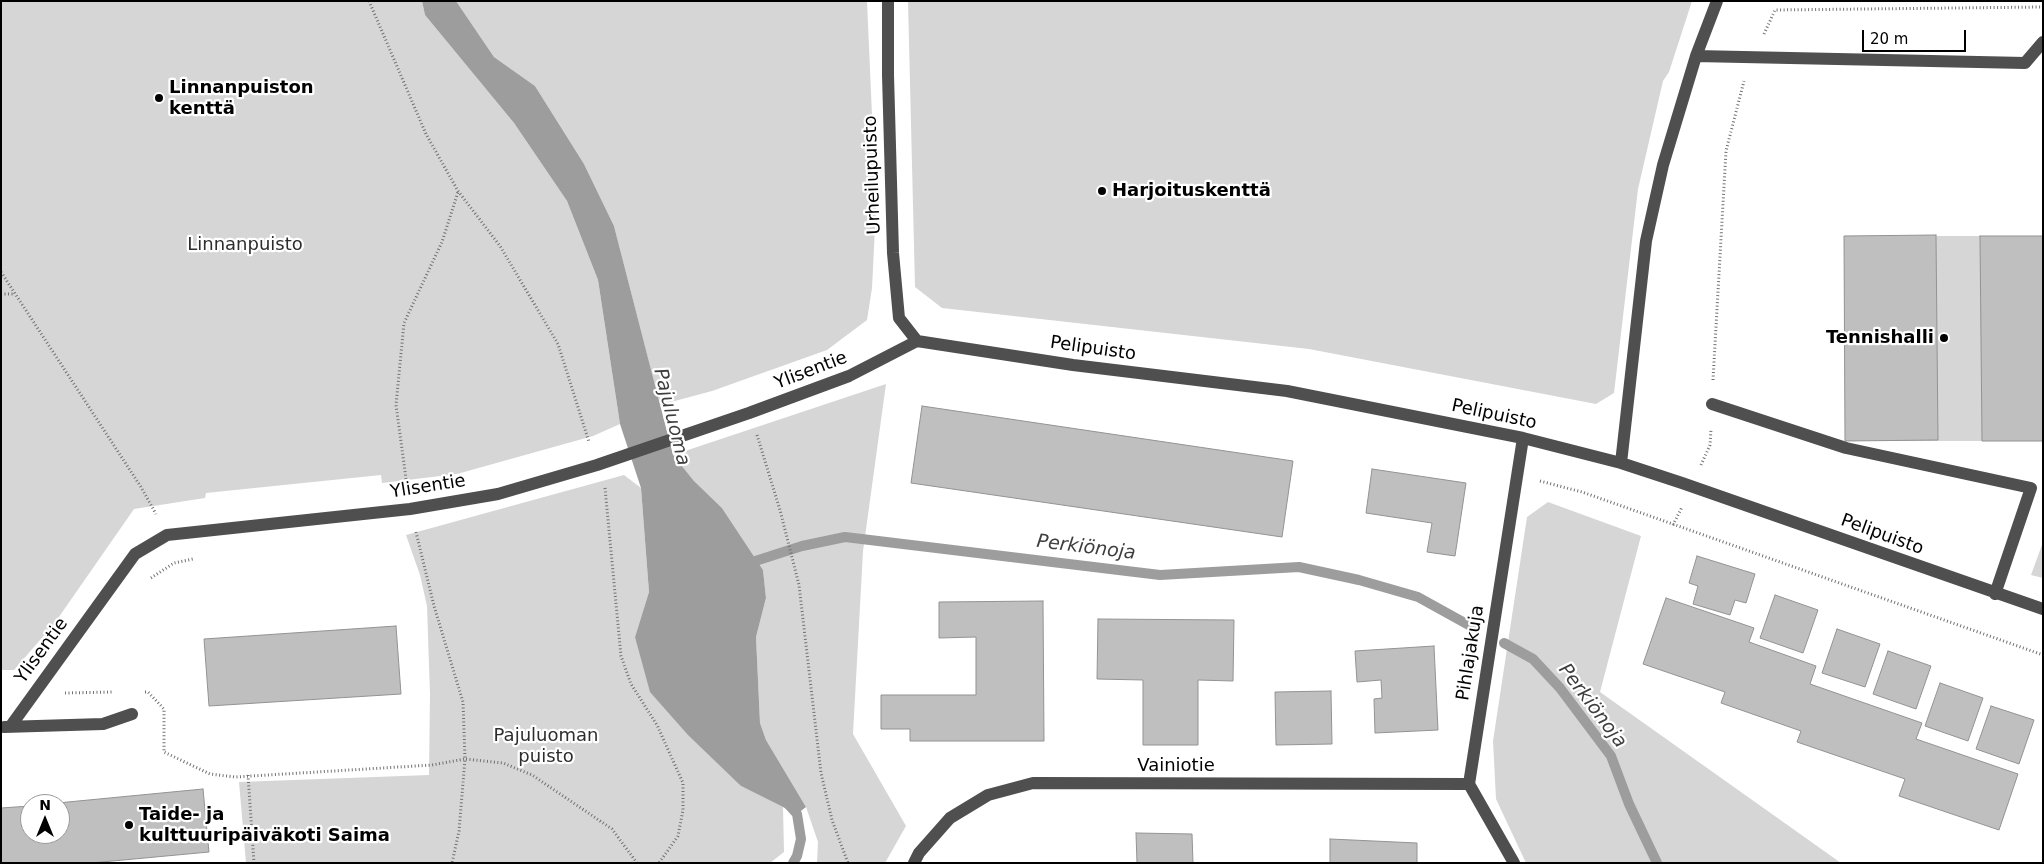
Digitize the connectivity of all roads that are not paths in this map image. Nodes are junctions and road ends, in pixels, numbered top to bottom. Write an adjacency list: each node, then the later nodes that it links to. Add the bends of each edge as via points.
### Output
1 (888, 1): 5 (street, Urheilupuisto, via 893,253 899,318)
2 (1717, 1): 4 (street)
3 (2043, 42): 4 (street, via 2025,62)
4 (1696, 56): 8 (street, via 1663,165 1646,241)
5 (917, 341): 7 (street, Pelipuisto, via 1073,365 1287,391); 12 (street, Ylisentie, via 849,376 749,413 597,465 498,494 410,509 167,536 135,554)
6 (1712, 404): 9 (street, via 1846,448 2031,488)
7 (1523, 438): 8 (street, Pelipuisto); 13 (street, Pihlajakuja)
8 (1620, 463): 9 (street, Pelipuisto)
9 (1995, 594): 10 (street, Pelipuisto)
10 (2043, 608)
11 (132, 714): 12 (street, Ylisentie, via 103,724)
12 (6, 727)
13 (1468, 784): 14 (street, Vainiotie, via 1033,783 988,795 950,818); 15 (street)
14 (914, 863)
15 (1514, 863)

